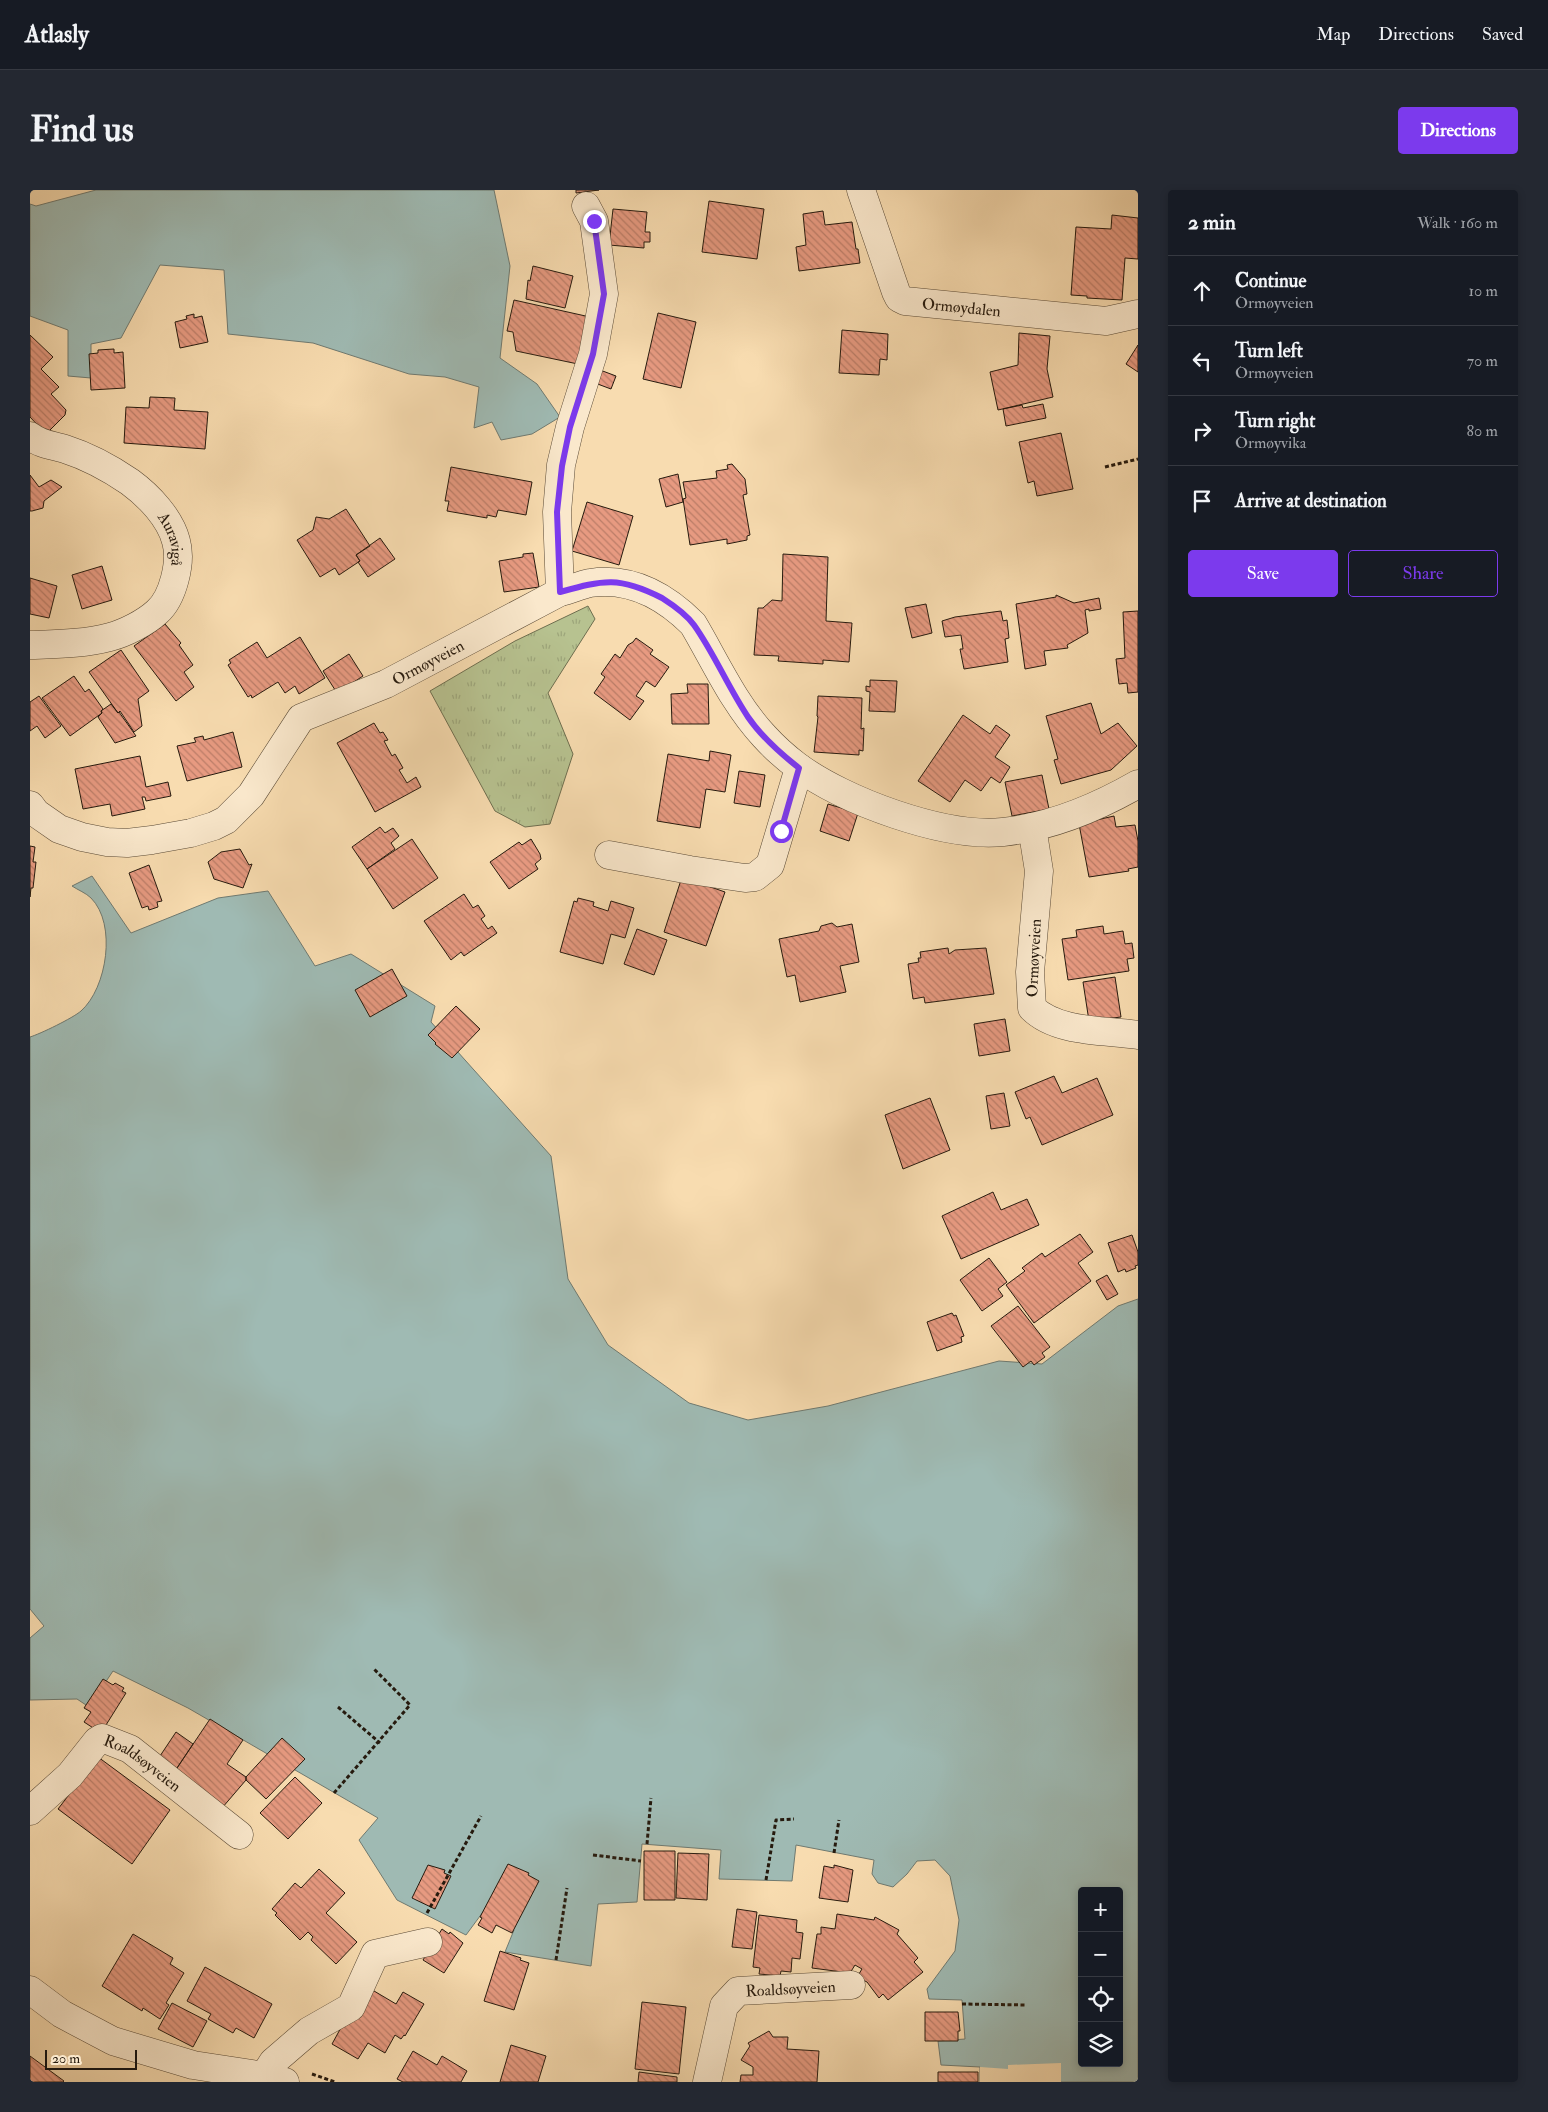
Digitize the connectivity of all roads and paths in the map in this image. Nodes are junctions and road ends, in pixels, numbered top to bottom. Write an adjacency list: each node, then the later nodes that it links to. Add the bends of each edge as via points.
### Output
1 (861, 190): 3 (street, Ormøydalen, via 896,292 905,301 1106,321)
2 (586, 206): 7 (street, via 594,221 604,294 593,354 570,427 562,466 557,512)
3 (1138, 314)
4 (30, 436): 8 (street, Auravigå, via 37,442 87,458 130,482 168,522 178,551 174,577 164,602 157,612 134,627 110,637)
5 (1138, 459): 6 (path)
6 (1105, 467)
7 (560, 592): 9 (street, Ormøyveien, via 588,584 623,582 644,589 681,611 694,624 749,719); 11 (street, Ormøyveien, via 386,684 300,718 250,795 226,820 214,826 152,840 107,842 82,838 59,829)
8 (30, 645)
9 (799, 768): 12 (street, Ormøyveien, via 857,798 933,825 981,832); 13 (street, via 770,865 755,877 690,870)
10 (1138, 784): 12 (street, Ormøyveien, via 1108,800)
11 (30, 806)
12 (1032, 827): 14 (street, Ormøyveien, via 1039,872 1030,972 1032,1008 1043,1016 1082,1029)
13 (609, 855)
14 (1138, 1035)
15 (374, 1669): 17 (path, via 410,1705)
16 (338, 1707): 17 (path)
17 (380, 1743): 18 (path)
18 (334, 1793)
19 (651, 1798): 25 (path)
20 (30, 1811): 24 (street, Roaldsøyveien, via 70,1775 102,1738 130,1749)
21 (481, 1816): 31 (path)
22 (794, 1819): 29 (path, via 776,1820)
23 (839, 1820): 26 (path)
24 (239, 1835)
25 (647, 1844)
26 (834, 1852)
27 (593, 1855): 28 (path)
28 (641, 1861)
29 (766, 1880)
30 (567, 1888): 33 (path)
31 (425, 1915)
32 (428, 1942): 38 (street, via 375,1954 351,2007 308,2030 273,2062)
33 (556, 1960)
34 (851, 1984): 39 (street, Roaldsøyveien, via 738,1991 724,2006)
35 (30, 1990): 38 (street, via 62,2014 113,2041 193,2065)
36 (962, 2004): 37 (path)
37 (1026, 2005)
38 (274, 2079)
39 (707, 2082)

